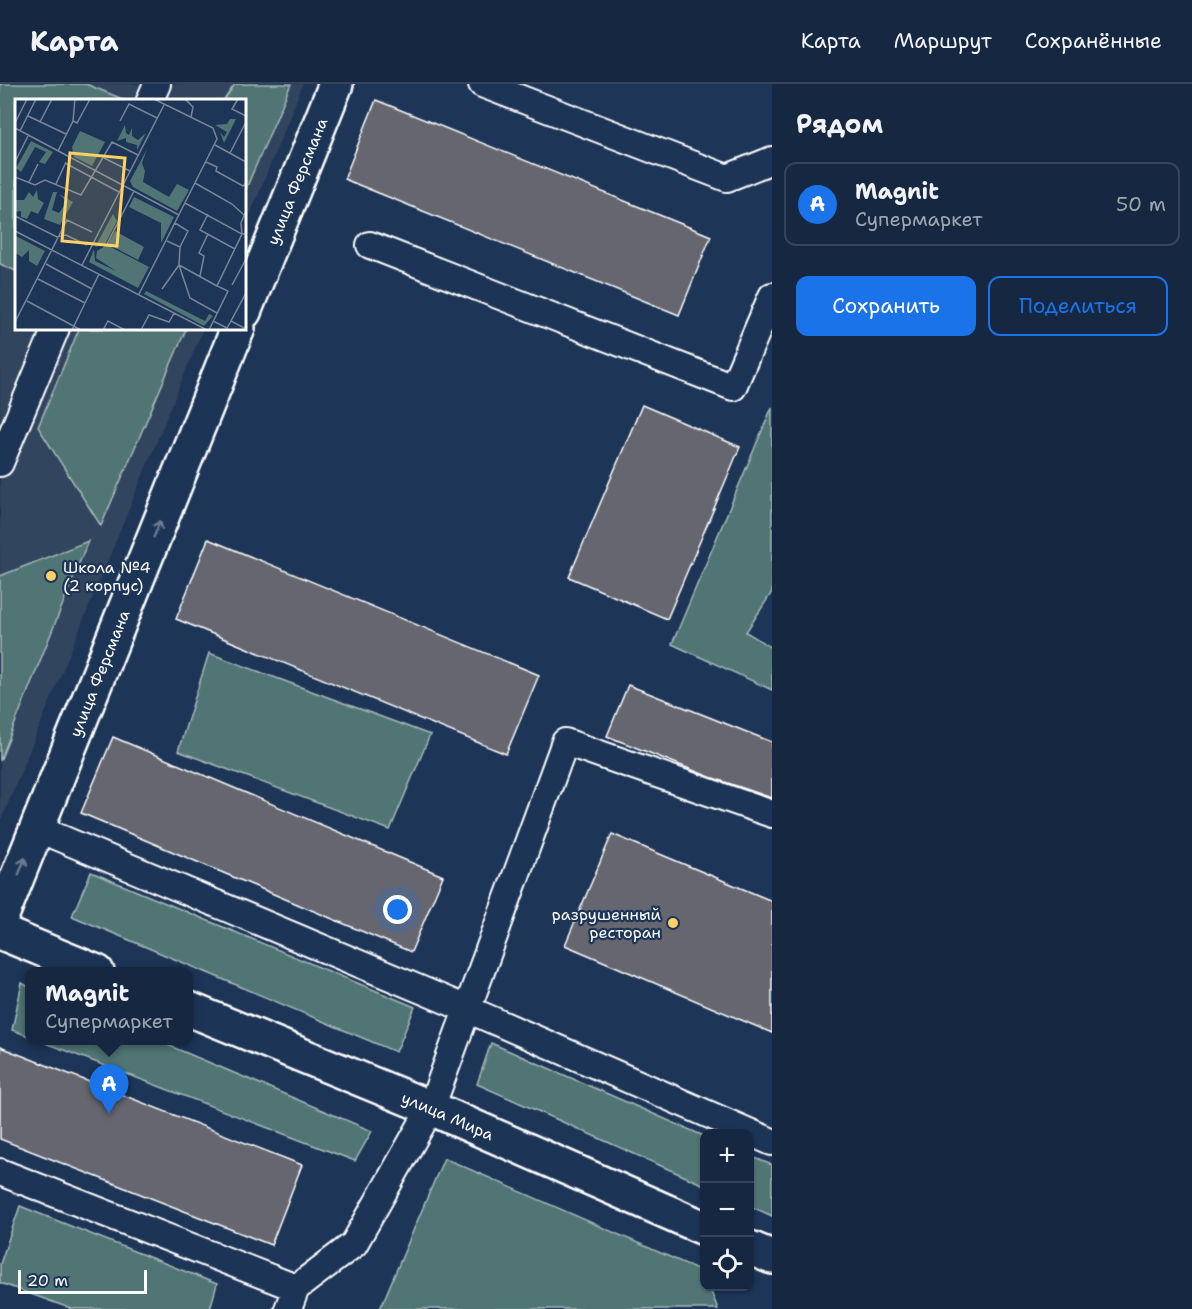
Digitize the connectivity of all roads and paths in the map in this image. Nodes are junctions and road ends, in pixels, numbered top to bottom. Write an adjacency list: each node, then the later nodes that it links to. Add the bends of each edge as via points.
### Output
1 (157, 84): 4 (lane)
2 (336, 84): 8 (street, улица Ферсмана)
3 (482, 84): 5 (lane, via 727,178)
4 (150, 99)
5 (772, 160)
6 (370, 245): 7 (lane, via 733,387)
7 (772, 296)
8 (246, 307)
9 (55, 330): 11 (lane)
10 (237, 330): 13 (street, улица Ферсмана, one-way to 10)
11 (0, 463)
12 (772, 814): 17 (lane, via 565,742)
13 (36, 828): 14 (street, улица Ферсмана, one-way to 13); 17 (lane)
14 (0, 920)
15 (0, 932): 16 (street)
16 (85, 967)
17 (467, 1009): 19 (lane); 20 (lane)
18 (193, 1011): 19 (street, улица Мира)
19 (431, 1108): 22 (street, улица Мира); 25 (lane, via 354,1244)
20 (772, 1142)
21 (0, 1172): 25 (lane)
22 (700, 1226)
23 (754, 1250): 24 (street)
24 (772, 1257)
25 (292, 1299)

